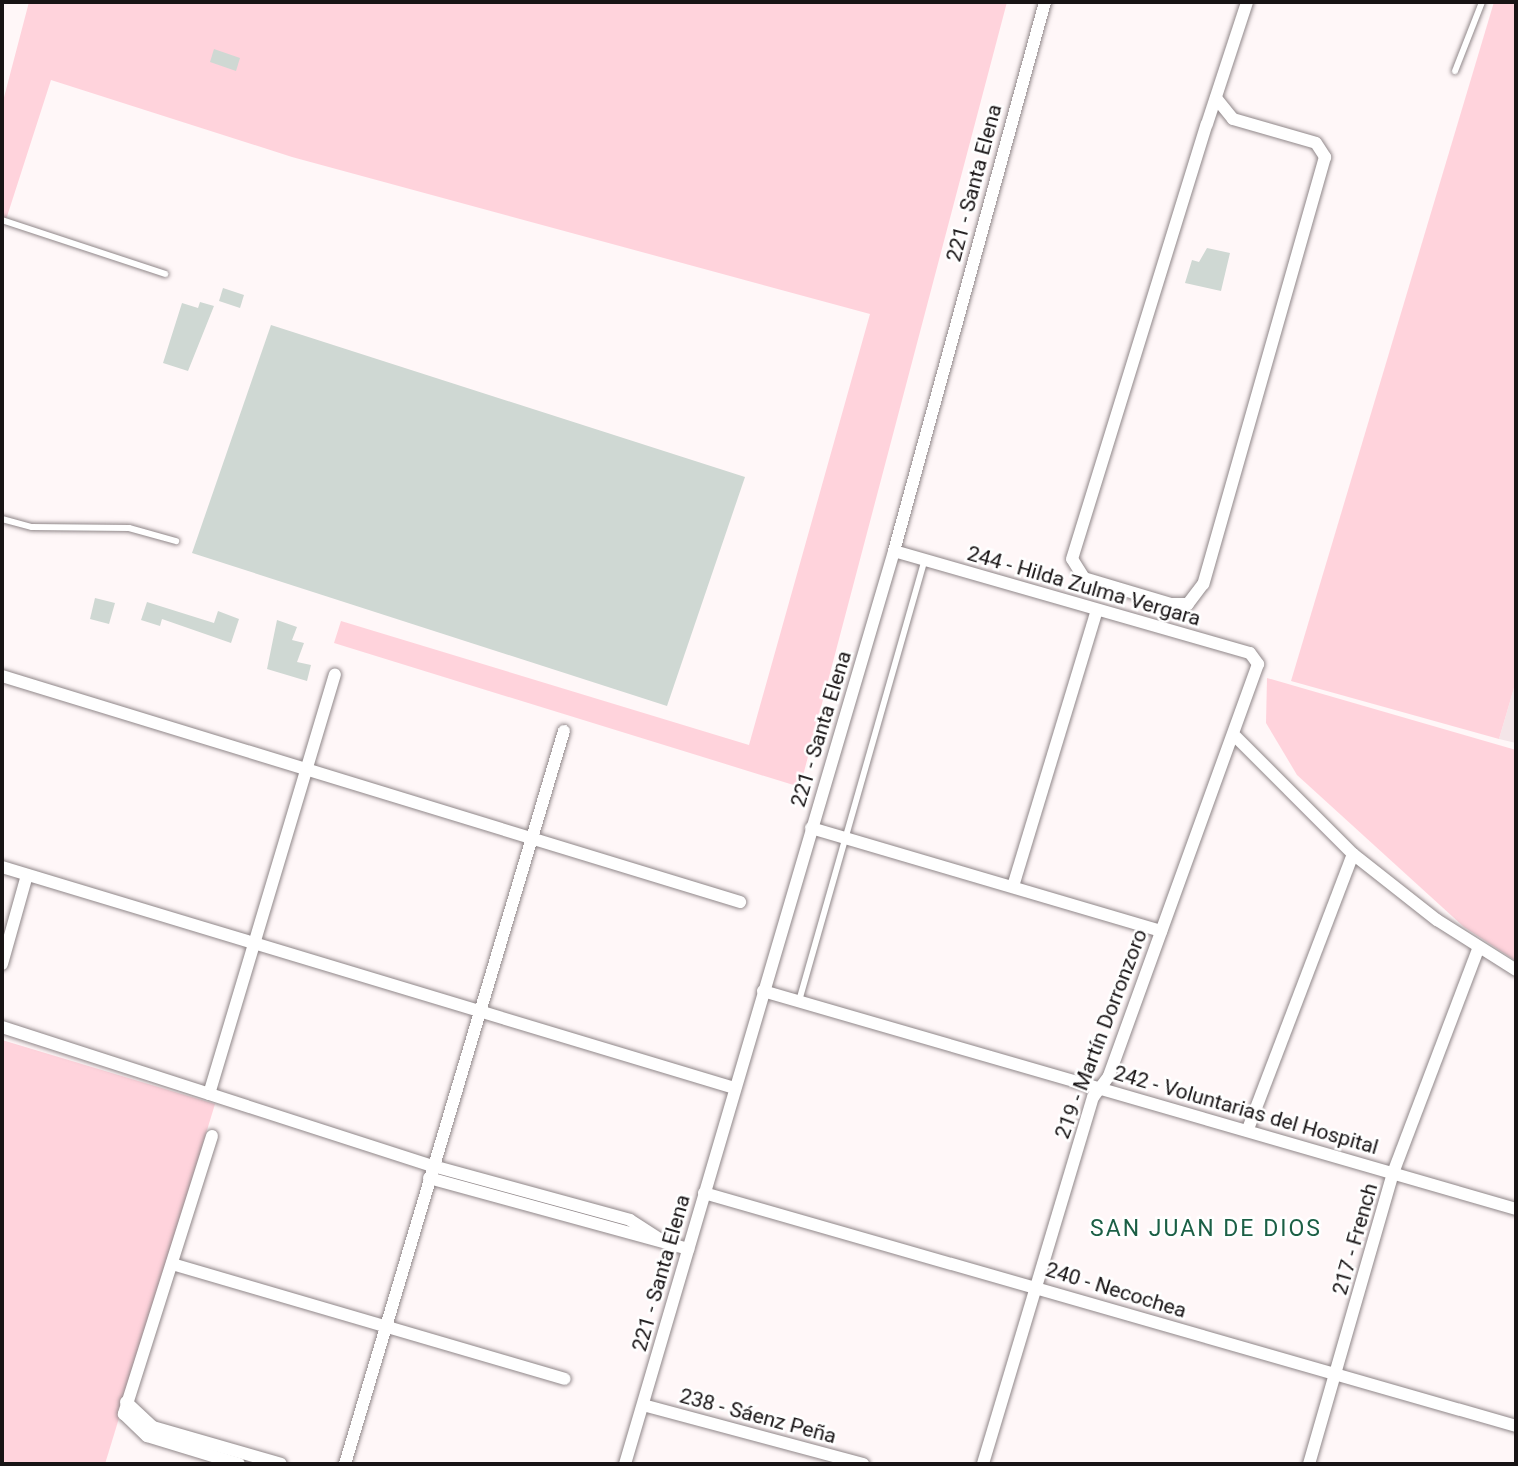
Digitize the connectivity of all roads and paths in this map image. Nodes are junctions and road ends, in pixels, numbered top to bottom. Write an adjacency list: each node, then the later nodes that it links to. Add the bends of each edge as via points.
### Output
1 (1045, 2): 10 (street, 221 - Santa Elena)
2 (1247, 2): 5 (street)
3 (1482, 2): 4 (lane)
4 (1455, 71)
5 (1216, 98): 5 (street, via 1072,559 1084,578 1180,605 1203,584 1325,157 1316,143 1233,119)
6 (2, 220): 7 (lane)
7 (165, 274)
8 (2, 519): 9 (lane, via 32,527 129,528)
9 (176, 541)
10 (894, 551): 11 (street, 244 - Hilda Zulma Vergara); 19 (street, 221 - Santa Elena)
11 (925, 559): 12 (street, 244 - Hilda Zulma Vergara); 21 (lane)
12 (1097, 610): 13 (street, 244 - Hilda Zulma Vergara, via 1250,653); 25 (street)
13 (1258, 664): 17 (street, 219 - Martín Dorronzoro)
14 (335, 675): 18 (street)
15 (2, 676): 18 (street)
16 (564, 731): 20 (street)
17 (1236, 737): 22 (street); 27 (street, 219 - Martín Dorronzoro)
18 (307, 765): 20 (street); 28 (street)
19 (811, 828): 21 (street); 32 (street, 221 - Santa Elena)
20 (532, 836): 26 (street); 34 (street)
21 (844, 837): 25 (street); 33 (lane)
22 (1353, 853): 29 (street); 39 (street)
23 (2, 867): 24 (street)
24 (27, 875): 28 (street); 30 (street)
25 (1014, 883): 27 (street)
26 (740, 902)
27 (1161, 930): 36 (street, 219 - Martín Dorronzoro)
28 (251, 942): 34 (street); 38 (street)
29 (1478, 949): 31 (street); 42 (street, 217 - French)
30 (2, 964)
31 (1516, 970)
32 (763, 991): 33 (street, 242 - Voluntarias del Hospital); 37 (street, 221 - Santa Elena)
33 (799, 1001): 36 (street, 242 - Voluntarias del Hospital)
34 (480, 1010): 37 (street); 41 (street)
35 (2, 1027): 38 (street)
36 (1101, 1087): 39 (street, 242 - Voluntarias del Hospital); 47 (street, 219 - Martín Dorronzoro)
37 (734, 1088): 43 (street, 221 - Santa Elena)
38 (209, 1094): 41 (street)
39 (1248, 1129): 42 (street, 242 - Voluntarias del Hospital)
40 (212, 1136): 46 (street)
41 (431, 1172): 45 (street, via 630,1220 662,1240); 48 (street)
42 (1393, 1173): 44 (street, 242 - Voluntarias del Hospital); 49 (street, 217 - French)
43 (704, 1193): 45 (street, 221 - Santa Elena); 47 (street, 240 - Necochea)
44 (1516, 1209)
45 (688, 1249): 52 (street, 221 - Santa Elena)
46 (172, 1264): 48 (street); 51 (street)
47 (1036, 1286): 49 (street, 240 - Necochea); 59 (street, 219 - Martín Dorronzoro)
48 (387, 1328): 50 (street); 56 (street)
49 (1336, 1375): 53 (street, 240 - Necochea); 60 (street, 217 - French)
50 (564, 1379)
51 (126, 1402): 54 (street, via 134,1431); 55 (street, via 153,1427)
52 (643, 1405): 57 (street, 221 - Santa Elena); 58 (street, 238 - Sáenz Peña)
53 (1516, 1426)
54 (239, 1464)
55 (281, 1464)
56 (345, 1464)
57 (625, 1464)
58 (863, 1464)
59 (983, 1464)
60 (1309, 1464)

